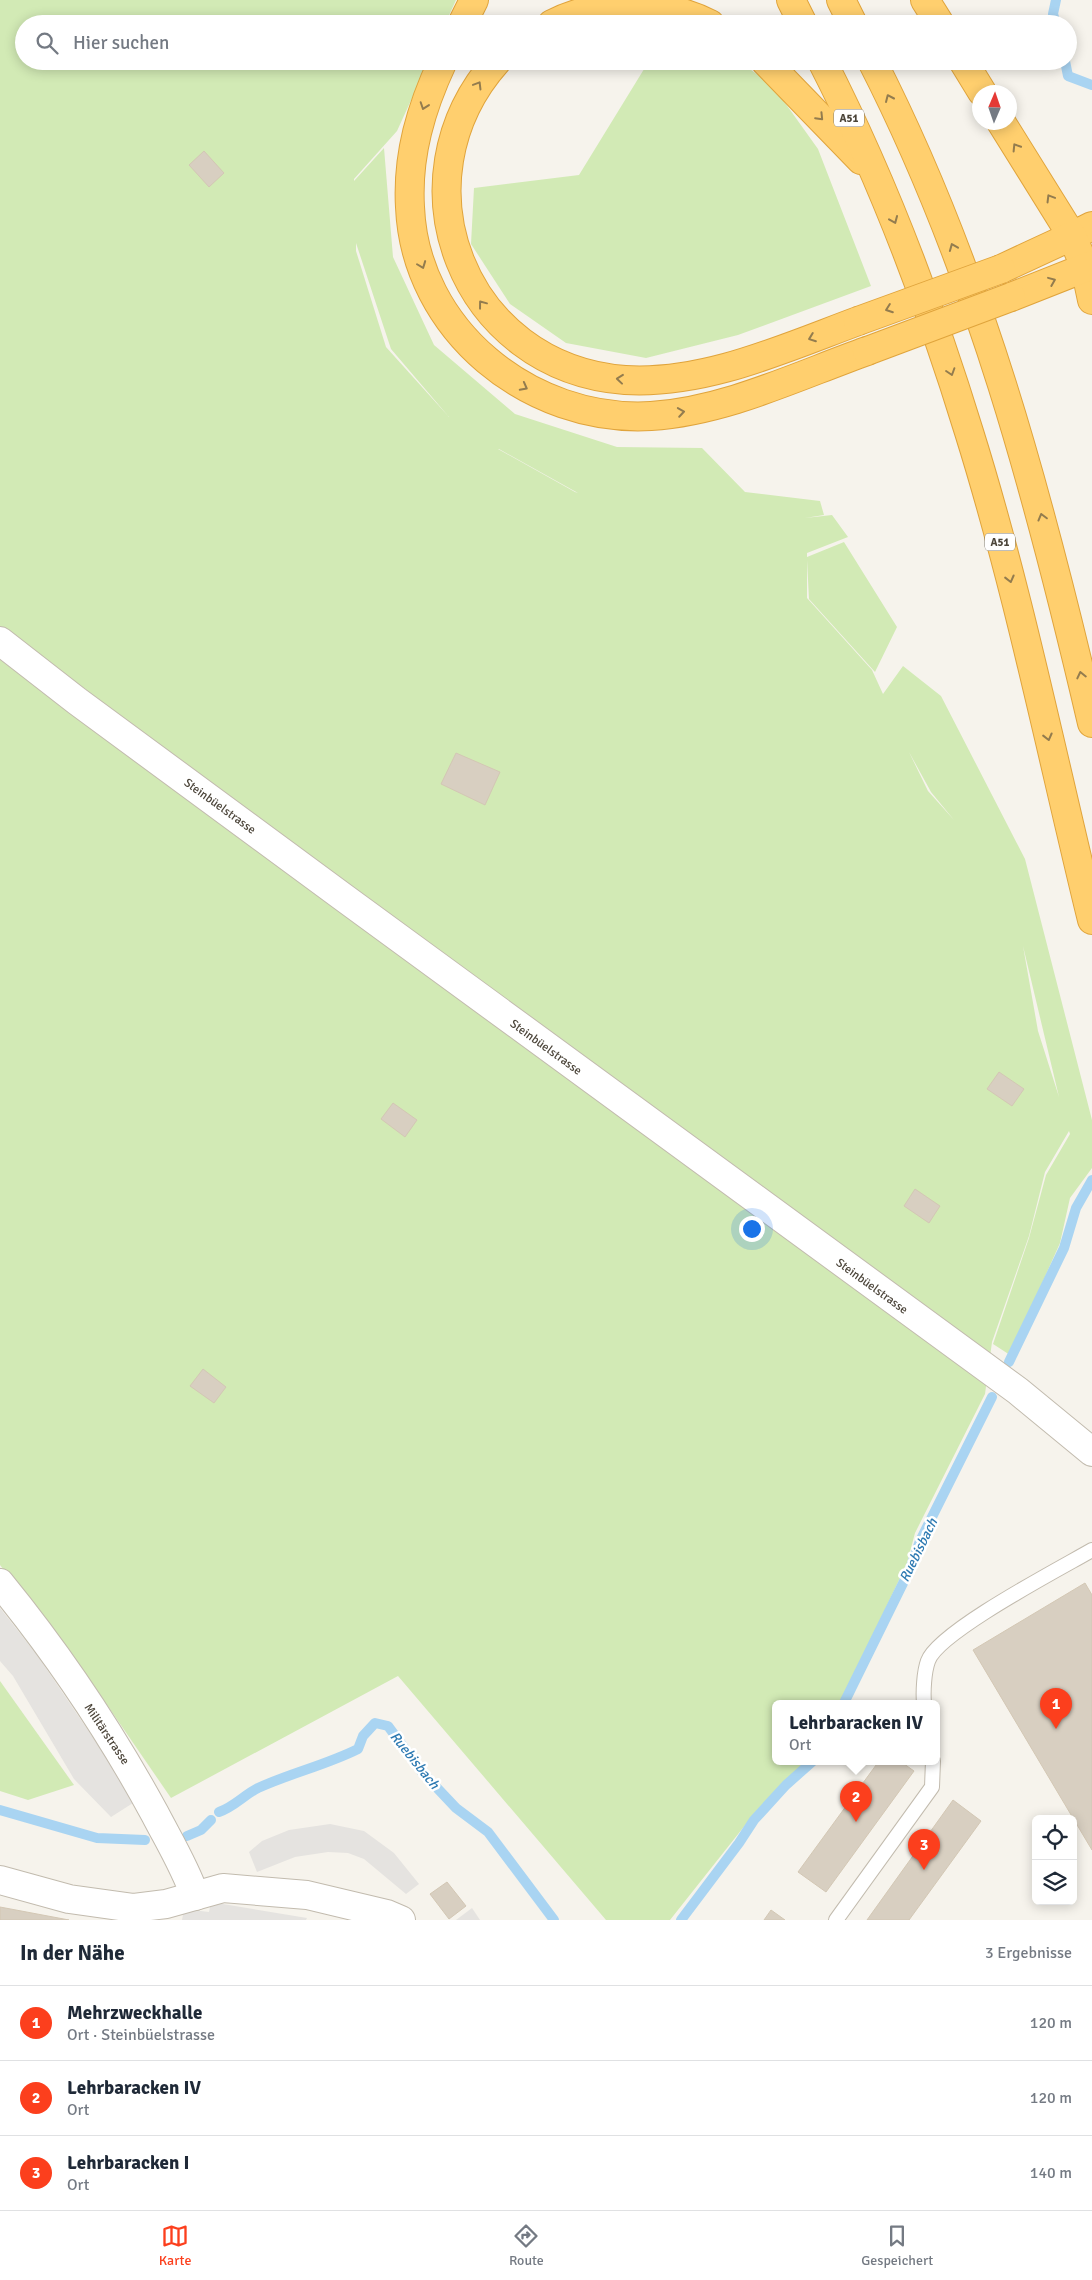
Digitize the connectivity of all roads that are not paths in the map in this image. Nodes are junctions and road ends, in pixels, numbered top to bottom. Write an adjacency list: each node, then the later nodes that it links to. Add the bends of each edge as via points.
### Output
1 (474, 0): 5 (highway)
2 (791, 0): 8 (highway)
3 (841, 0): 9 (highway)
4 (925, 0): 10 (highway)
5 (466, 15)
6 (576, 15): 7 (highway, via 635,5 663,8)
7 (684, 15)
8 (798, 15)
9 (848, 15)
10 (934, 15)
11 (439, 70): 21 (highway, one-way to 21, bridge, via 422,111 412,155 410,208 418,257 437,302 472,348 515,382 565,405 594,412 650,416 708,407)
12 (490, 70): 20 (highway, one-way to 12, bridge, via 1001,269 785,348 709,371 626,380 573,370 528,348 491,315 469,283 456,254 447,206 447,173 458,124)
13 (774, 70): 19 (highway, one-way to 19)
14 (826, 70): 19 (highway, A51)
15 (876, 70): 24 (highway, one-way to 15, via 1054,560 1005,388 948,235)
16 (969, 70): 17 (highway)
17 (978, 85)
18 (1007, 130): 20 (highway, one-way to 18)
19 (875, 175): 25 (highway, A51, one-way to 25, via 908,252 970,433 1009,574)
20 (1082, 231): 21 (highway)
21 (1089, 266): 22 (highway)
22 (1092, 300)
23 (0, 641): 26 (street, Steinbüelstrasse, via 210,799 1018,1391)
24 (1092, 723)
25 (1092, 920)
26 (1092, 1452)
27 (1092, 1550): 29 (lane, via 965,1624 944,1642 928,1660)
28 (0, 1583): 32 (street, Militärstrasse, via 34,1624 130,1767 188,1875)
29 (924, 1700)
30 (933, 1765): 34 (lane, via 932,1787)
31 (0, 1880): 32 (street, via 70,1899 134,1908)
32 (195, 1896): 33 (street, via 223,1888 306,1895)
33 (401, 1920)
34 (836, 1920)

